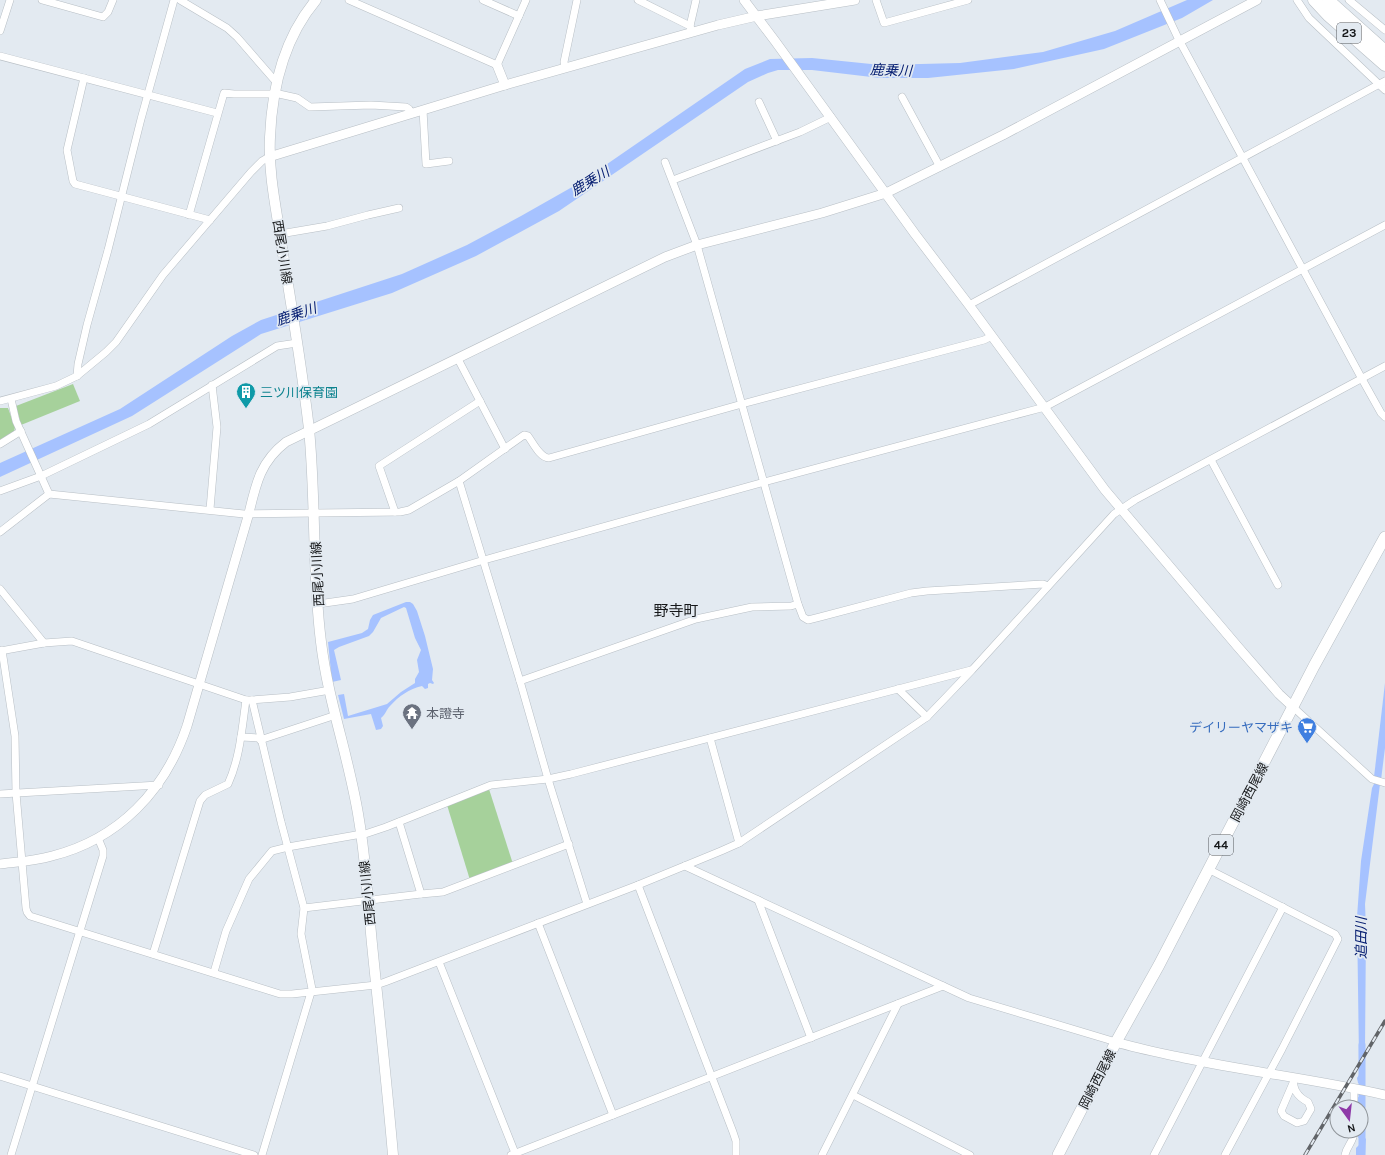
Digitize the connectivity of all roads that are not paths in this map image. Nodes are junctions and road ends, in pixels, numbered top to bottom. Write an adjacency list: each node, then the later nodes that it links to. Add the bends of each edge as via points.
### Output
1 (10, 0): 29 (street)
2 (42, 0): 3 (street, via 103,17)
3 (113, 0)
4 (174, 0): 44 (street)
5 (180, 0): 39 (street, via 227,28)
6 (316, 0): 39 (main road, 西尾小川線, via 294,32)
7 (349, 0): 34 (street)
8 (483, 0): 24 (street)
9 (526, 0): 24 (street)
10 (577, 0): 36 (street, via 564,62)
11 (638, 0): 27 (street)
12 (696, 0): 27 (street)
13 (744, 0): 25 (street)
14 (855, 0): 25 (street)
15 (876, 0): 16 (street, via 884,23)
16 (968, 0)
17 (1160, 0): 30 (street)
18 (1257, 0): 30 (street)
19 (1296, 0): 40 (street, via 1309,18)
20 (1314, 0): 23 (highway, 23)
21 (1328, 0): 26 (highway, 23)
22 (1349, 0): 28 (street)
23 (1328, 15): 35 (highway, 23); 37 (highway, 23)
24 (519, 16): 34 (street)
25 (757, 16): 27 (street); 50 (street)
26 (1345, 16): 31 (highway, 23); 32 (highway, 23)
27 (691, 29): 36 (street)
28 (1385, 30)
29 (0, 31)
30 (1178, 39): 53 (street); 56 (street)
31 (1385, 43)
32 (1385, 51)
33 (0, 56): 38 (street)
34 (497, 65): 41 (street)
35 (1385, 65)
36 (565, 68): 41 (street)
37 (1385, 73)
38 (84, 78): 44 (street); 59 (street, via 67,150 73,181 77,185)
39 (277, 83): 43 (main road, 西尾小川線)
40 (1382, 83): 42 (street); 53 (street)
41 (505, 85): 47 (street)
42 (1385, 90)
43 (275, 93): 48 (street, via 224,93); 49 (street, via 297,98 310,107 378,105 406,107); 52 (main road, 西尾小川線)
44 (148, 95): 48 (street); 59 (street)
45 (902, 97): 56 (street)
46 (759, 102): 51 (street)
47 (423, 110): 49 (street); 54 (street, via 426,164)
48 (217, 113): 61 (street)
49 (412, 113): 52 (street)
50 (831, 117): 51 (street); 58 (street)
51 (777, 140): 57 (street)
52 (270, 157): 62 (street, via 262,160); 64 (main road, 西尾小川線)
53 (1242, 157): 66 (street); 67 (street)
54 (449, 161)
55 (665, 162): 57 (street)
56 (940, 167): 58 (street)
57 (673, 180): 65 (street)
58 (886, 193): 65 (street, via 822,213); 67 (street)
59 (121, 197): 61 (street); 72 (street, via 87,325)
60 (399, 208): 64 (street, via 327,226)
61 (189, 214): 62 (street)
62 (210, 220): 72 (street, via 163,275 116,342)
63 (1385, 225): 66 (street)
64 (280, 234): 69 (main road, 西尾小川線)
65 (697, 245): 70 (street, via 647,265); 78 (street)
66 (1302, 269): 73 (street); 79 (street)
67 (969, 304): 68 (street)
68 (992, 336): 78 (street); 79 (street)
69 (297, 340): 74 (street, via 277,346); 81 (main road, 西尾小川線)
70 (458, 358): 77 (street); 81 (street)
71 (1385, 366): 73 (street)
72 (77, 376): 75 (street, via 56,386)
73 (1362, 379): 80 (street); 85 (street)
74 (212, 385): 86 (street, via 149,424); 91 (street, via 217,427)
75 (11, 399): 76 (street); 82 (street)
76 (0, 401)
77 (480, 401): 84 (street); 94 (street, via 379,466)
78 (742, 404): 84 (street, via 549,458 543,456 526,435); 88 (street)
79 (1045, 407): 88 (street); 92 (street)
80 (1385, 417)
81 (309, 431): 93 (main road, 西尾小川線); 95 (street, via 286,442 268,459 261,470)
82 (22, 434): 83 (street); 86 (street)
83 (0, 444)
84 (505, 449): 87 (street)
85 (1211, 460): 92 (street); 99 (street)
86 (40, 474): 89 (street); 90 (street)
87 (459, 481): 94 (street, via 409,510); 98 (street)
88 (764, 482): 98 (street); 103 (street)
89 (0, 491)
90 (49, 494): 91 (street); 96 (street)
91 (210, 509): 95 (street)
92 (1120, 509): 100 (street); 112 (street)
93 (314, 512): 94 (street); 95 (street); 102 (main road, 西尾小川線)
94 (395, 512)
95 (249, 513): 108 (street)
96 (0, 532)
97 (1385, 537): 112 (main road, 岡崎西尾線 / 44)
98 (484, 560): 102 (street, via 353,599); 107 (street)
99 (1278, 584)
100 (1048, 586): 103 (street, via 1043,584 927,590 808,620 803,617); 106 (street)
101 (0, 589): 104 (street)
102 (318, 604): 110 (main road, 西尾小川線)
103 (798, 604): 107 (street, via 752,607 696,620)
104 (44, 642): 105 (street); 108 (street, via 72,641)
105 (1, 650): 121 (street, via 15,736)
106 (972, 670): 109 (street); 114 (street)
107 (520, 681): 118 (street)
108 (199, 684): 111 (street); 120 (street, via 182,740)
109 (898, 689): 114 (street); 116 (street)
110 (330, 690): 111 (street, via 290,697); 113 (main road, 西尾小川線)
111 (249, 700): 115 (street); 117 (street)
112 (1293, 707): 119 (street, via 1372,780); 132 (main road, 岡崎西尾線 / 44)
113 (336, 715): 117 (street); 124 (main road, 西尾小川線)
114 (927, 717): 126 (street)
115 (241, 737): 117 (street); 142 (street, via 233,774 228,784 206,795 200,801)
116 (710, 738): 118 (street); 126 (street)
117 (260, 740): 128 (street)
118 (548, 779): 123 (street, via 491,785); 127 (street)
119 (1384, 783)
120 (158, 785): 121 (street); 125 (street, via 136,810)
121 (16, 793): 122 (street); 129 (street)
122 (0, 794)
123 (399, 822): 124 (street); 134 (street)
124 (362, 835): 128 (street); 136 (main road, 西尾小川線)
125 (98, 838): 129 (street, via 59,854); 141 (street, via 103,856)
126 (739, 843): 131 (street)
127 (569, 844): 134 (street, via 443,892); 137 (street)
128 (288, 847): 139 (street); 144 (street, via 272,851 249,879 226,931)
129 (22, 862): 130 (street); 141 (street, via 26,908 30,916)
130 (0, 864)
131 (685, 866): 133 (street); 135 (street)
132 (1208, 870): 138 (street); 150 (main road, 岡崎西尾線 / 44)
133 (638, 885): 137 (street); 154 (street)
134 (421, 894): 136 (street)
135 (758, 900): 146 (street); 149 (street)
136 (368, 901): 139 (street); 145 (main road, 西尾小川線)
137 (587, 904): 140 (street)
138 (1283, 907): 151 (street); 152 (street, via 1335,934 1338,939)
139 (304, 908): 147 (street, via 301,934)
140 (538, 923): 143 (street); 161 (street)
141 (80, 931): 142 (street); 156 (street)
142 (153, 954): 144 (street)
143 (439, 962): 145 (street); 163 (street)
144 (214, 972): 147 (street, via 280,994)
145 (376, 985): 147 (street); 167 (main road, 西尾小川線)
146 (943, 986): 148 (street); 150 (street, via 980,1002)
147 (311, 992): 166 (street)
148 (898, 1004): 149 (street); 158 (street)
149 (811, 1038): 154 (street)
150 (1116, 1042): 151 (street); 171 (main road, 岡崎西尾線 / 44)
151 (1203, 1062): 152 (street); 172 (street)
152 (1269, 1074): 155 (street); 173 (street)
153 (0, 1076): 156 (street)
154 (712, 1077): 161 (street); 168 (street, via 734,1136)
155 (1294, 1081): 155 (street, via 1298,1096 1308,1102 1311,1109 1304,1121 1297,1123 1284,1116 1281,1111); 157 (street)
156 (32, 1086): 164 (street); 165 (street)
157 (1355, 1089): 159 (street); 160 (street)
158 (853, 1095): 169 (street); 170 (street)
159 (1385, 1095)
160 (1354, 1099)
161 (614, 1115): 163 (street)
162 (1354, 1139): 174 (street)
163 (513, 1154)
164 (11, 1155)
165 (254, 1155)
166 (262, 1155)
167 (394, 1155)
168 (736, 1155)
169 (822, 1155)
170 (970, 1155)
171 (1058, 1155)
172 (1154, 1155)
173 (1225, 1155)
174 (1345, 1155)

